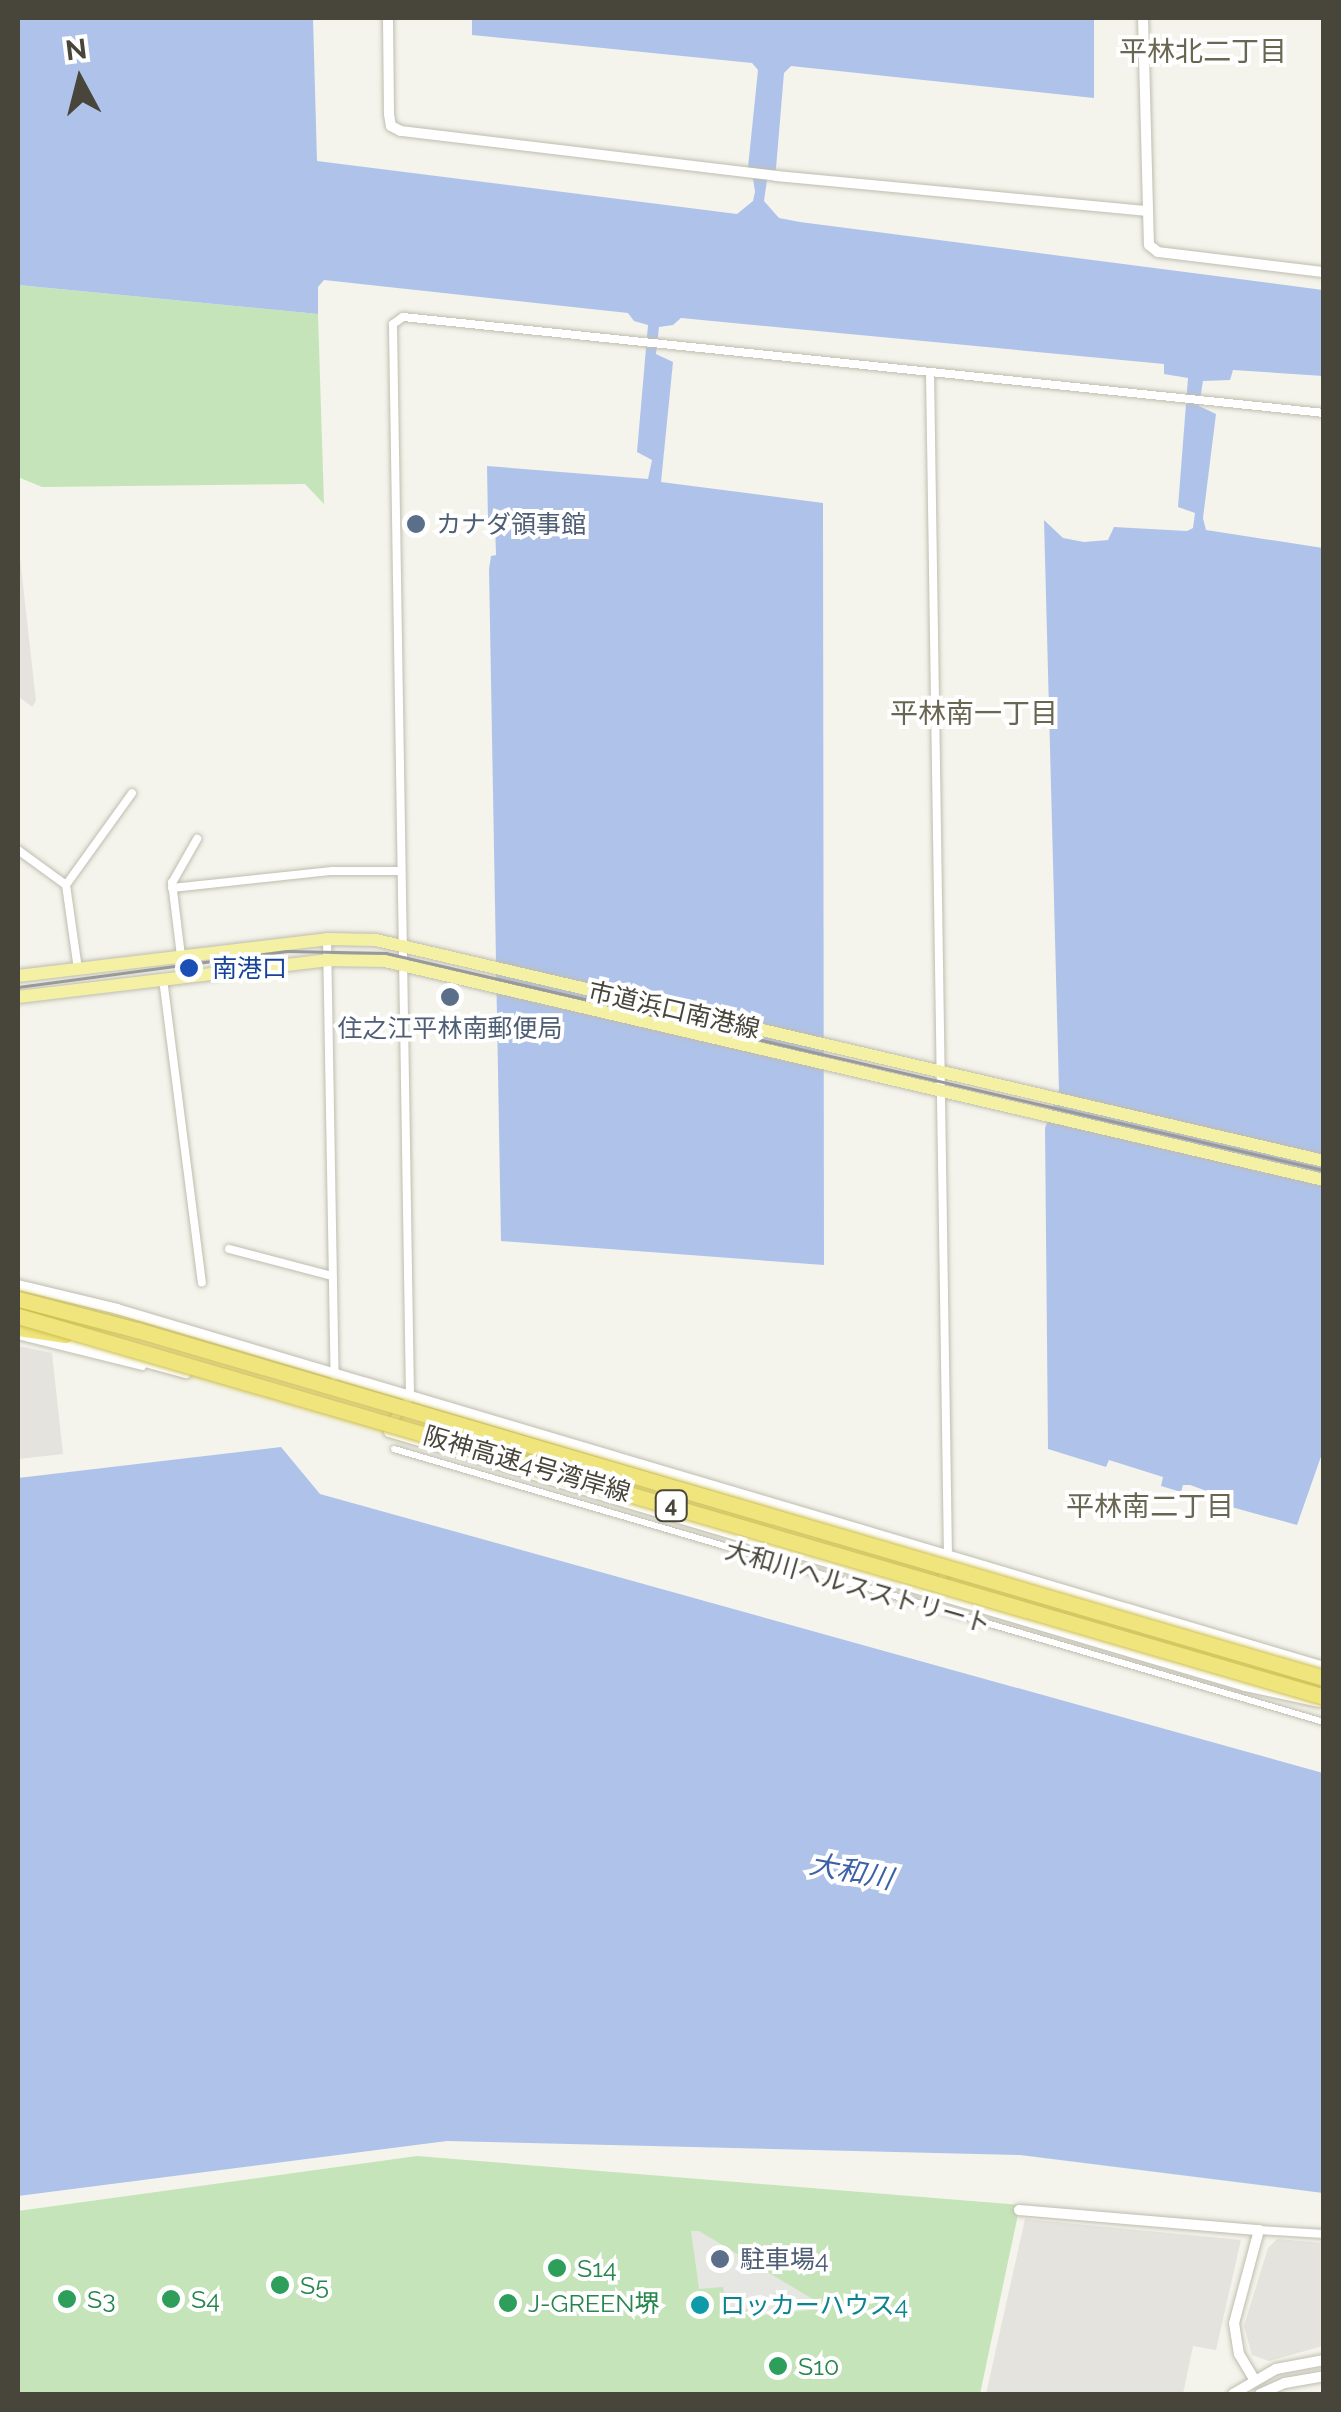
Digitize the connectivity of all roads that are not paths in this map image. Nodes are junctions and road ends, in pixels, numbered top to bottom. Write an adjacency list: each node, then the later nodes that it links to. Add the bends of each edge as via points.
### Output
1 (388, 18): 3 (street, via 388,114 401,131)
2 (1143, 18): 3 (street)
3 (1145, 212): 4 (street, via 1146,240 1158,252)
4 (1324, 272)
5 (930, 372): 6 (street); 10 (street, via 402,317 393,324); 22 (street)
6 (1324, 413)
7 (132, 793): 11 (street)
8 (197, 839): 12 (street)
9 (18, 850): 11 (street)
10 (402, 870): 12 (street, via 332,870); 14 (street)
11 (66, 884): 18 (street)
12 (172, 888): 15 (street)
13 (327, 939): 14 (main road, 市道浜口南港線); 15 (main road, 市道浜口南港線); 16 (street)
14 (403, 945): 17 (street); 22 (main road, 市道浜口南港線)
15 (181, 956): 18 (main road, 市道浜口南港線)
16 (327, 960): 17 (main road, 市道浜口南港線); 20 (main road, 市道浜口南港線); 27 (street)
17 (404, 965): 23 (main road, 市道浜口南港線); 34 (street)
18 (78, 969): 19 (main road, 市道浜口南港線)
19 (18, 976)
20 (163, 980): 21 (main road, 市道浜口南港線); 28 (street)
21 (18, 996)
22 (938, 1070): 23 (street); 24 (main road, 市道浜口南港線)
23 (938, 1092): 25 (main road, 市道浜口南港線); 37 (street)
24 (1324, 1161)
25 (1324, 1180)
26 (230, 1249): 27 (street)
27 (332, 1276): 33 (street)
28 (202, 1283)
29 (18, 1289): 33 (street, via 46,1290); 40 (highway, 阪神高速4号湾岸線 / 4, bridge, via 137,1330)
30 (18, 1316): 32 (highway, 阪神高速4号湾岸線 / 4, bridge)
31 (18, 1331): 32 (highway, bridge); 35 (street)
32 (152, 1354): 41 (highway, 阪神高速4号湾岸線 / 4, bridge)
33 (334, 1376): 34 (street)
34 (410, 1397): 35 (street); 37 (street)
35 (386, 1431): 38 (street)
36 (394, 1450): 42 (street, 大和川ヘルスストリート)
37 (948, 1556): 38 (street); 39 (street)
38 (938, 1595): 41 (street, via 1245,1686)
39 (1324, 1667)
40 (1324, 1678)
41 (1324, 1700)
42 (1324, 1722)
43 (1019, 2210): 44 (street)
44 (1259, 2230): 45 (street); 48 (street, via 1234,2323 1239,2354)
45 (1324, 2234)
46 (1324, 2360): 48 (street)
47 (1324, 2376): 50 (street)
48 (1254, 2379): 49 (street)
49 (1233, 2394)
50 (1260, 2394)

